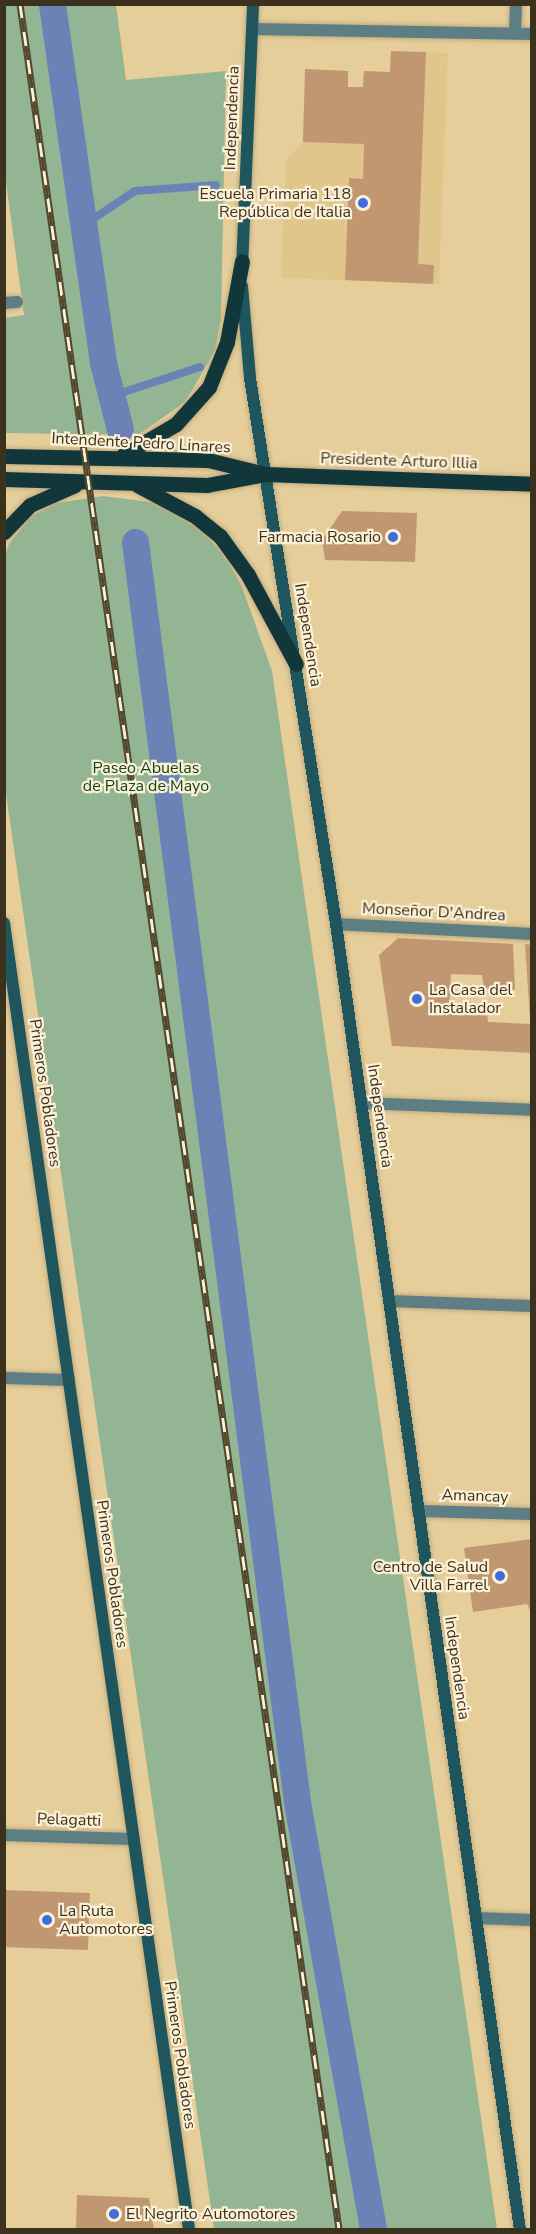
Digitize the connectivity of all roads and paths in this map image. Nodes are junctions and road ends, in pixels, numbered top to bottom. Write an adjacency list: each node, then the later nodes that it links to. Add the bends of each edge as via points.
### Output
1 (253, 4): 3 (main road, Independencia)
2 (516, 4): 4 (street)
3 (252, 29): 4 (street); 6 (main road, Independencia)
4 (515, 33): 5 (street)
5 (531, 34)
6 (242, 261): 10 (main road, via 227,342 208,387 188,413 164,433); 11 (main road, Independencia, via 245,341)
7 (4, 445): 9 (main road)
8 (4, 456): 9 (main road, Intendente Pedro Linares)
9 (50, 457): 10 (main road, Intendente Pedro Linares)
10 (113, 458): 11 (main road, Intendente Pedro Linares, via 216,461)
11 (265, 474): 14 (main road, via 216,485); 15 (main road, Presidente Arturo Illia); 17 (main road, Independencia)
12 (4, 479): 13 (main road)
13 (87, 482): 14 (main road); 16 (main road, via 38,500)
14 (131, 483): 17 (main road, via 181,507 220,536 243,568)
15 (531, 484)
16 (4, 532)
17 (296, 664): 19 (main road, Independencia)
18 (4, 923): 26 (main road, Primeros Pobladores)
19 (336, 924): 20 (street, Monseñor D'Andrea); 21 (main road, Independencia)
20 (531, 934)
21 (361, 1103): 22 (street); 23 (main road, Independencia)
22 (531, 1110)
23 (389, 1301): 24 (street); 27 (main road, Independencia)
24 (531, 1306)
25 (4, 1378): 26 (street)
26 (69, 1380): 30 (main road, Primeros Pobladores)
27 (418, 1511): 28 (street, Amancay); 31 (main road, Independencia)
28 (531, 1514)
29 (4, 1835): 30 (street, Pelagatti)
30 (132, 1839): 33 (main road, Primeros Pobladores)
31 (476, 1918): 32 (street); 34 (main road, Independencia)
32 (531, 1920)
33 (189, 2229)
34 (520, 2229)

